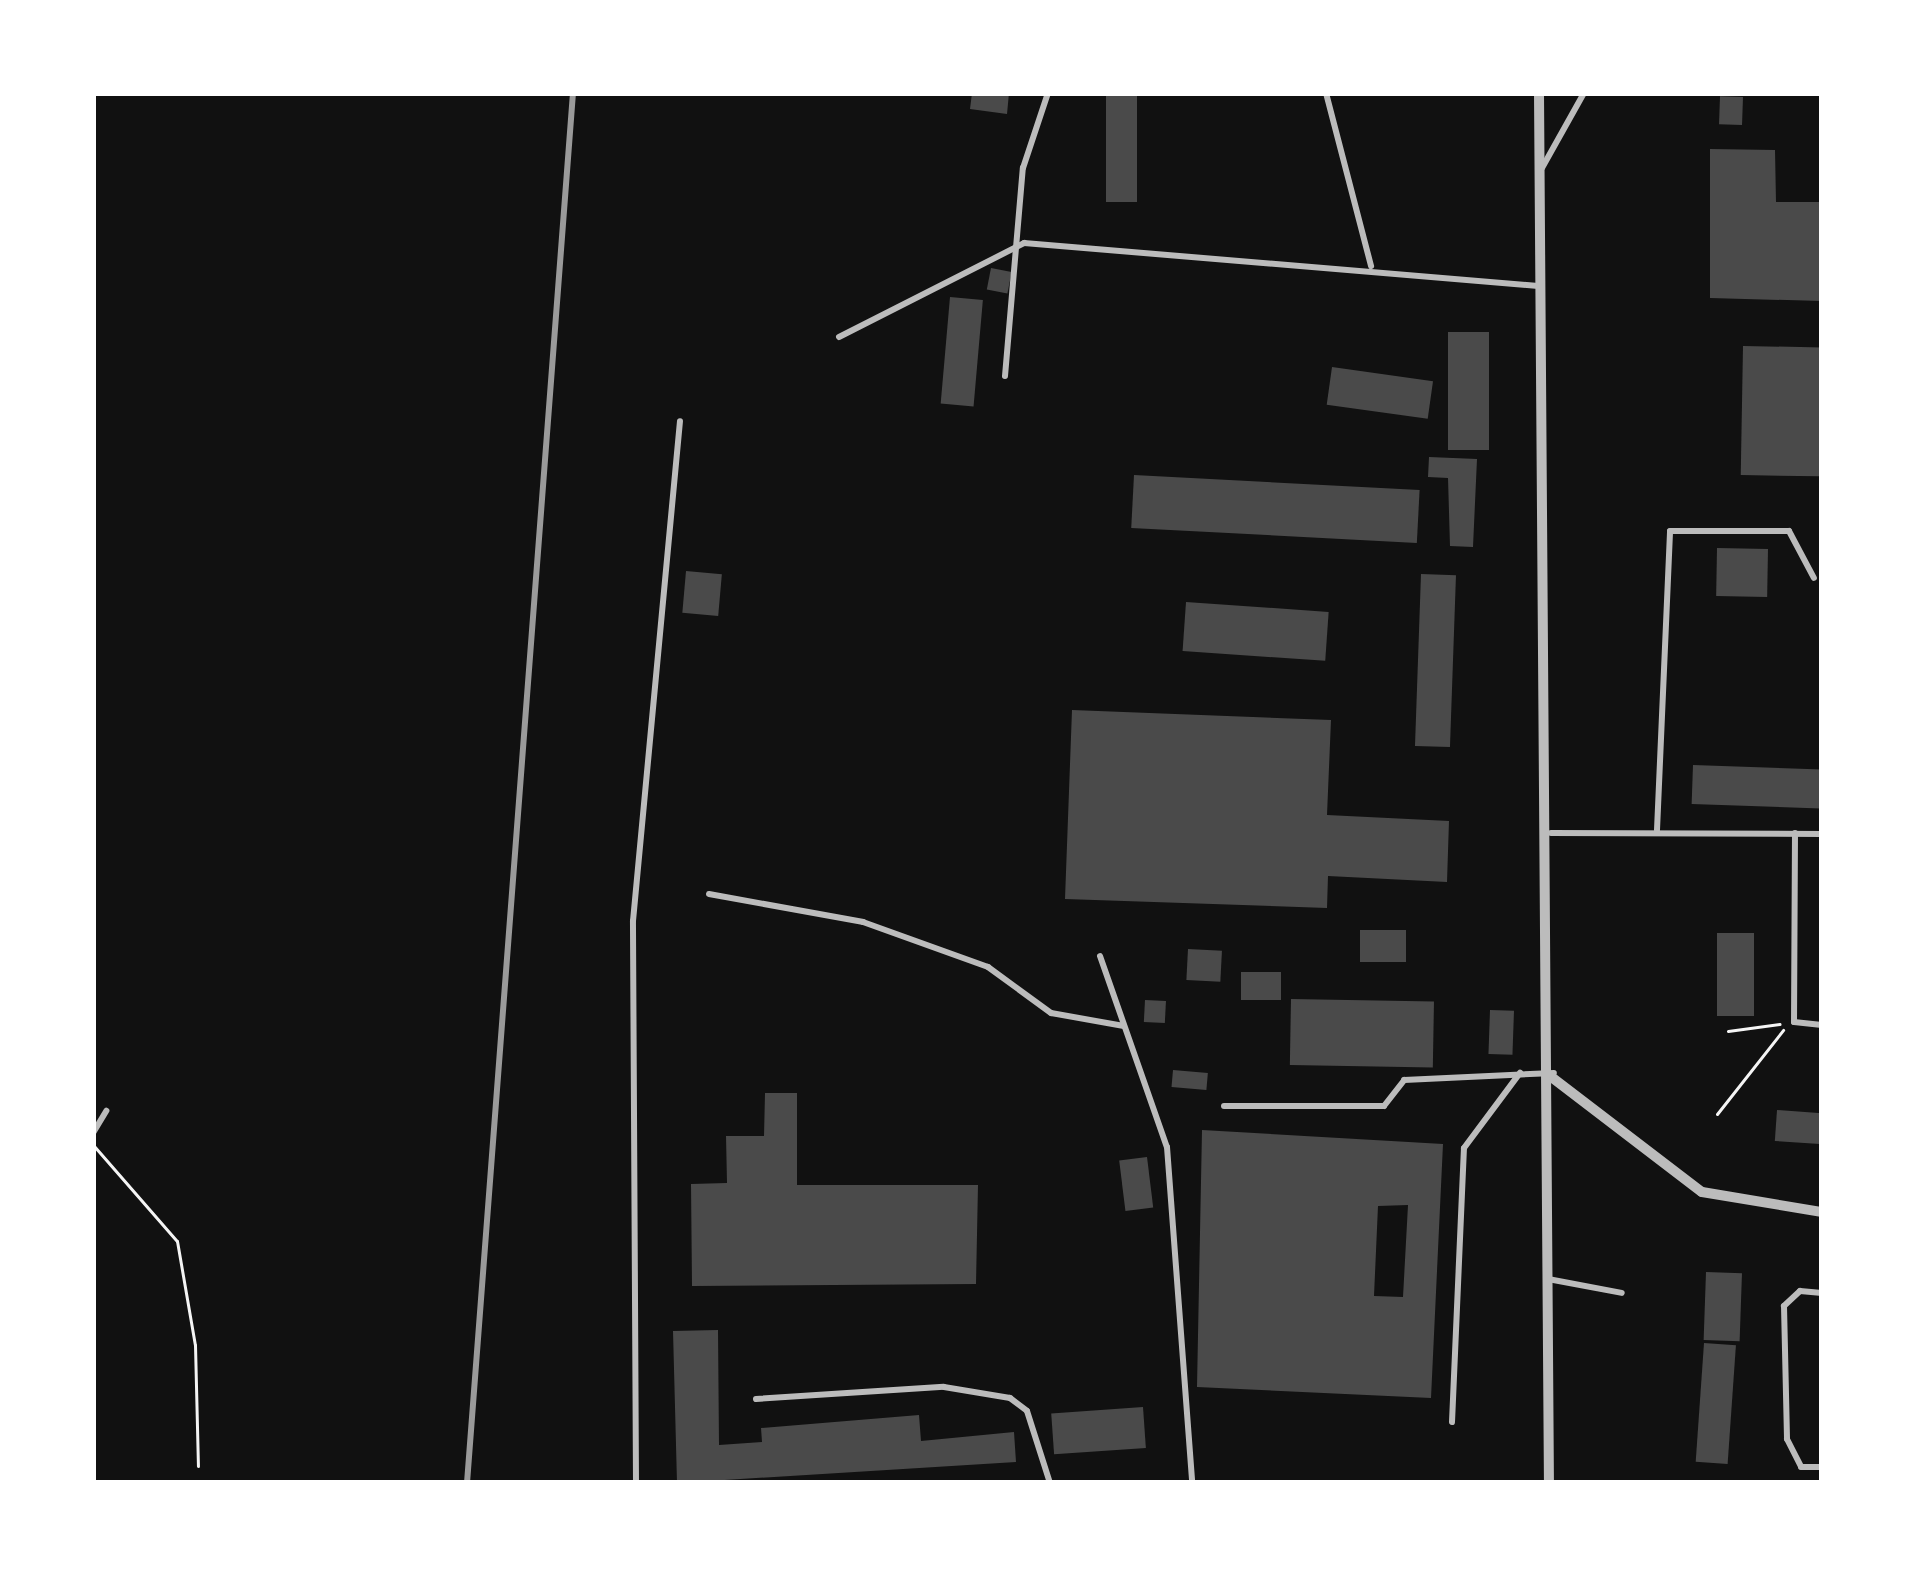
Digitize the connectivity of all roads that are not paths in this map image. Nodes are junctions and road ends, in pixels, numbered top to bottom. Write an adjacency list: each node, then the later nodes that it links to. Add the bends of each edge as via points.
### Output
1 (1048, 93): 6 (lane, via 1023,168)
2 (1326, 93): 7 (lane)
3 (1539, 93): 5 (street)
4 (1584, 93): 5 (lane)
5 (1537, 176): 8 (street)
6 (1024, 243): 7 (lane); 9 (lane); 10 (lane)
7 (1371, 266): 8 (lane)
8 (1541, 286): 14 (street)
9 (839, 337)
10 (1005, 376)
11 (680, 421): 33 (lane, via 633,921)
12 (1814, 578): 13 (lane, via 1789,531 1670,531)
13 (1658, 830): 14 (lane); 15 (lane)
14 (1551, 833): 22 (street)
15 (1795, 833): 16 (lane); 19 (lane, via 1794,1022)
16 (1822, 834)
17 (709, 894): 20 (lane, via 863,922 988,967 1051,1013)
18 (1100, 956): 20 (lane)
19 (1822, 1025)
20 (1124, 1026): 35 (lane, via 1167,1147)
21 (1520, 1073): 22 (lane); 23 (lane, via 1404,1080 1384,1106); 31 (lane, via 1500,1115 1464,1148)
22 (1554, 1076): 26 (street, via 1702,1192); 27 (street)
23 (1224, 1106)
24 (106, 1111): 25 (lane)
25 (93, 1133)
26 (1822, 1212)
27 (1547, 1279): 28 (lane); 36 (street)
28 (1622, 1293)
29 (1822, 1293): 32 (lane, via 1800,1291 1784,1306 1787,1439 1801,1467)
30 (756, 1399): 34 (lane, via 944,1387 1010,1398 1027,1411)
31 (1452, 1422)
32 (1822, 1467)
33 (636, 1483)
34 (1050, 1483)
35 (1192, 1483)
36 (1550, 1483)

